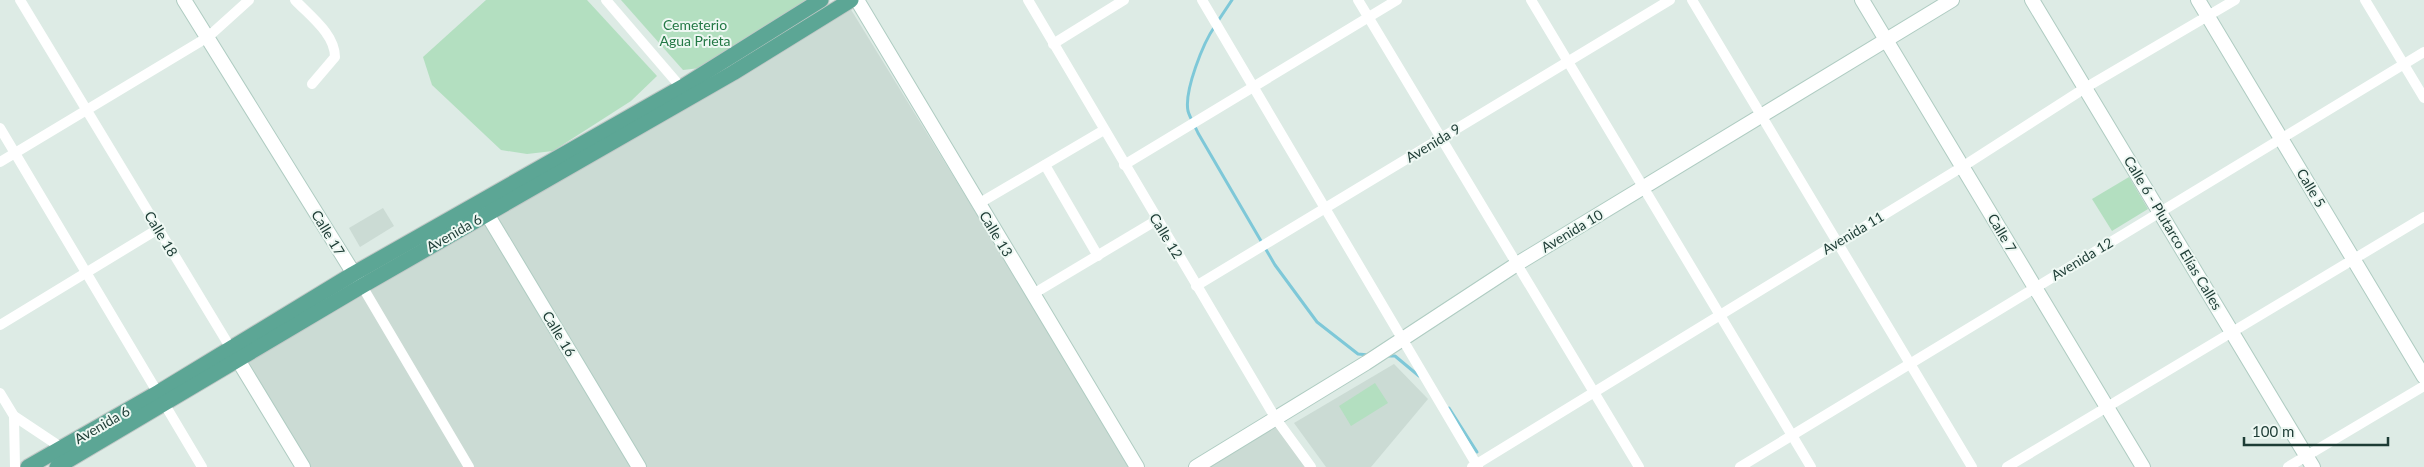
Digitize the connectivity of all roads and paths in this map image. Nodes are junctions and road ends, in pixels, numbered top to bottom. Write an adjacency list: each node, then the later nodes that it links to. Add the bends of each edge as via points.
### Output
1 (20, 0): 36 (street, Calle 18)
2 (184, 0): 25 (street, Calle 17)
3 (249, 0): 25 (street)
4 (295, 0): 31 (street, via 335,47 335,57)
5 (606, 0): 34 (street)
6 (821, 0): 34 (main road, Avenida 6)
7 (851, 0): 34 (main road, Avenida 6)
8 (856, 0): 49 (street, Calle 13)
9 (1028, 0): 27 (street, Calle 12)
10 (1124, 0): 27 (street)
11 (1202, 0): 32 (street)
12 (1358, 0): 24 (street)
13 (1397, 0): 24 (street)
14 (1531, 0): 29 (street)
15 (1670, 0): 29 (street, Avenida 9)
16 (1692, 0): 37 (street)
17 (1862, 0): 26 (street, Calle 7)
18 (1952, 0): 26 (street, Avenida 10)
19 (2032, 0): 33 (street, Calle 6 - Plutarco Elías Calles)
20 (2198, 0): 23 (street, Calle 5)
21 (2235, 0): 23 (street, Avenida 11)
22 (2365, 0): 30 (street)
23 (2208, 16): 33 (street, Avenida 11); 41 (street, Calle 5)
24 (1368, 17): 32 (street); 40 (street)
25 (208, 37): 36 (street); 61 (street, Calle 17)
26 (1886, 40): 37 (street, Avenida 10); 46 (street, Calle 7)
27 (1053, 44): 39 (street, Calle 12)
28 (2424, 52): 30 (street, Avenida 12)
29 (1568, 62): 40 (street, Avenida 9); 47 (street)
30 (2403, 64): 35 (street); 41 (street, Avenida 12)
31 (312, 84)
32 (1253, 86): 45 (street); 50 (street)
33 (2085, 88): 46 (street, Avenida 11); 51 (street, Calle 6 - Plutarco Elías Calles)
34 (686, 92): 48 (main road, Avenida 6); 52 (main road, Avenida 6)
35 (2424, 98)
36 (87, 110): 42 (street); 55 (street, Calle 18)
37 (1761, 116): 47 (street, Avenida 10); 56 (street)
38 (0, 128): 42 (street)
39 (1104, 130): 44 (street); 45 (street, Calle 12)
40 (1441, 138): 50 (street, Avenida 9); 59 (street)
41 (2281, 138): 51 (street, Avenida 12); 58 (street, Calle 5)
42 (16, 153): 43 (street); 60 (street)
43 (0, 162)
44 (1045, 165): 49 (street); 57 (street)
45 (1124, 165): 54 (street, Calle 12)
46 (1962, 167): 56 (street, Avenida 11); 64 (street, Calle 7)
47 (1643, 188): 59 (street, Avenida 10); 66 (street)
48 (480, 201): 52 (street, Calle 16); 61 (main road, Avenida 6)
49 (978, 204): 65 (street, Calle 13)
50 (1324, 209): 63 (street, Avenida 9); 69 (street)
51 (2160, 212): 64 (street, Avenida 12); 68 (street, Calle 6 - Plutarco Elías Calles)
52 (487, 214): 62 (main road, Avenida 6); 90 (street, Calle 16)
53 (2424, 217): 58 (street)
54 (1157, 220): 57 (street); 63 (street, Calle 12)
55 (158, 228): 60 (street); 70 (street, Calle 18)
56 (1838, 243): 66 (street, Avenida 11); 71 (street)
57 (1098, 256): 65 (street)
58 (2353, 259): 68 (street); 72 (street, Calle 5)
59 (1517, 264): 69 (street, Avenida 10); 74 (street)
60 (88, 272): 67 (street); 76 (street)
61 (353, 274): 62 (street, Calle 17); 70 (main road, Avenida 6)
62 (362, 286): 70 (main road, Avenida 6); 89 (street, Calle 17)
63 (1196, 286): 79 (street, Calle 12)
64 (2035, 288): 71 (street, Avenida 12); 77 (street, Calle 7)
65 (1033, 294): 91 (street, Calle 13)
66 (1720, 315): 74 (street, Avenida 11); 80 (street)
67 (0, 325)
68 (2232, 332): 77 (street); 82 (street, Calle 6 - Plutarco Elías Calles)
69 (1403, 339): 79 (street, Avenida 10); 84 (street)
70 (234, 354): 76 (main road, Avenida 6); 88 (street, Calle 18)
71 (1910, 364): 80 (street, Avenida 12); 97 (street)
72 (2424, 377)
73 (2424, 386): 82 (street)
74 (1594, 392): 84 (street, Avenida 11); 94 (street)
75 (0, 393): 78 (street)
76 (161, 398): 81 (main road, Avenida 6); 86 (main road, Avenida 6); 87 (street)
77 (2107, 407): 98 (street); 99 (street, Calle 7)
78 (14, 416): 81 (street); 85 (street)
79 (1276, 419): 92 (street, Avenida 10); 93 (street, Calle 12)
80 (1792, 435): 95 (street, Avenida 12); 96 (street)
81 (62, 448): 83 (main road, Avenida 6)
82 (2310, 461): 100 (street)
83 (38, 465)
84 (1476, 466)
85 (15, 467)
86 (57, 467)
87 (202, 467)
88 (303, 467)
89 (469, 467)
90 (640, 467)
91 (1137, 467)
92 (1196, 467)
93 (1311, 467)
94 (1639, 467)
95 (1740, 467)
96 (1811, 467)
97 (1972, 467)
98 (2007, 467)
99 (2143, 467)
100 (2288, 467)

